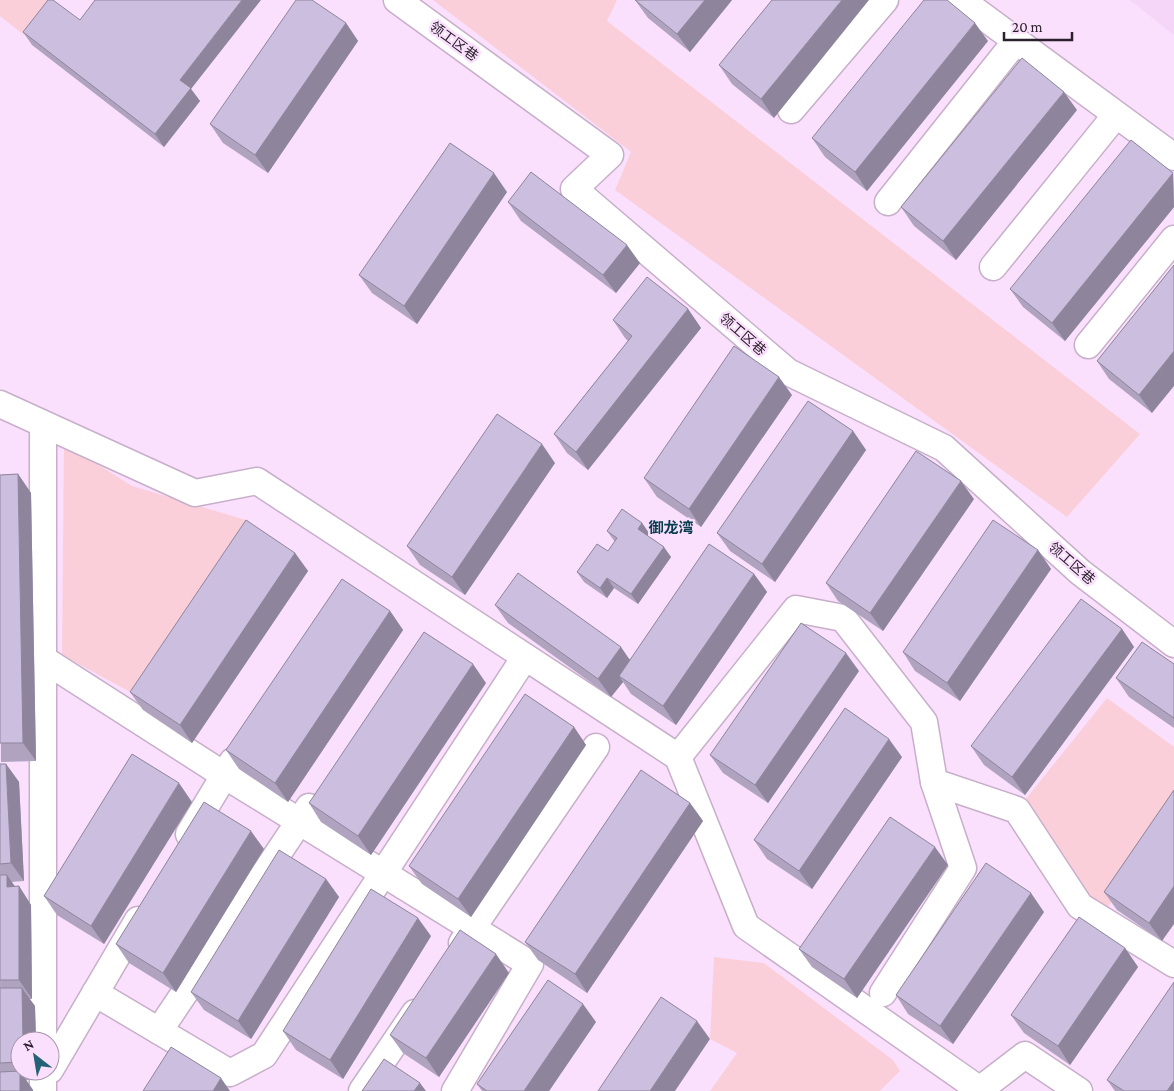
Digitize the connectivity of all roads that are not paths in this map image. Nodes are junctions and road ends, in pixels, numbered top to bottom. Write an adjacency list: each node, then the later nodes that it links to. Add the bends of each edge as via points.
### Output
1 (397, 0): 14 (street, 领工区巷, via 610,155 574,188 788,372 944,448 1080,572)
2 (885, 0): 5 (street)
3 (961, 0): 4 (street)
4 (1016, 41): 6 (street); 8 (street)
5 (791, 110)
6 (1116, 114): 7 (street); 10 (street)
7 (1174, 158)
8 (888, 202)
9 (1174, 239): 11 (street)
10 (994, 267)
11 (1088, 345)
12 (0, 404): 13 (street)
13 (43, 424): 15 (street, via 195,493 257,481); 16 (street)
14 (1174, 644)
15 (525, 657): 19 (street); 25 (street)
16 (43, 659): 20 (street); 33 (street)
17 (244, 742): 20 (street)
18 (596, 747): 27 (street)
19 (678, 757): 21 (street, via 796,609 843,618 924,722); 36 (street, via 746,926)
20 (224, 775): 23 (street); 24 (street)
21 (934, 782): 29 (street, via 1017,810 1080,906); 31 (street, via 964,868)
22 (322, 790): 23 (street)
23 (300, 822): 25 (street); 34 (street)
24 (179, 850)
25 (383, 873): 27 (street); 34 (street, via 264,1055 230,1073)
26 (150, 901): 30 (street)
27 (472, 928): 28 (street); 38 (street, via 530,964)
28 (450, 961)
29 (1174, 964)
30 (95, 993): 34 (street); 35 (street)
31 (883, 993)
32 (428, 994): 37 (street)
33 (43, 1031)
34 (160, 1031)
35 (60, 1053)
36 (979, 1090): 39 (street, via 1025,1055)
37 (362, 1091)
38 (454, 1091)
39 (1079, 1091)

